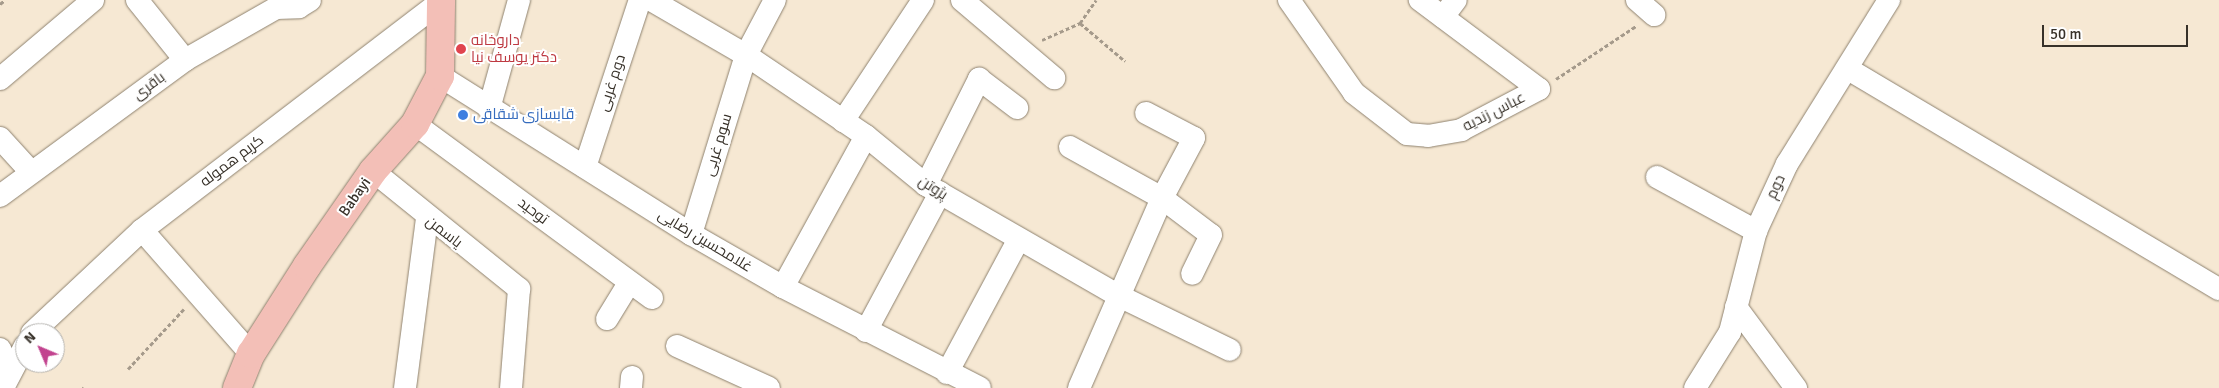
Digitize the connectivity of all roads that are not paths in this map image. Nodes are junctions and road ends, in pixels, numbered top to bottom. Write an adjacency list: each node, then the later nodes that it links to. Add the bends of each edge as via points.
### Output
1 (93, 0): 23 (street)
2 (137, 0): 19 (street)
3 (310, 0): 15 (street, باقری, via 298,7)
4 (518, 0): 25 (street)
5 (640, 0): 32 (street, دوم غربی)
6 (651, 0): 18 (street, پژوتن)
7 (775, 0): 18 (street, سوم غربی)
8 (923, 0): 27 (street)
9 (962, 0): 22 (street)
10 (1289, 0): 16 (street, عباس زندیه, via 1305,17 1354,93 1407,134 1428,136 1461,130 1540,89)
11 (1420, 0): 16 (street)
12 (1637, 0): 17 (street)
13 (1889, 0): 20 (street, دوم)
14 (441, 1): 21 (main road, Babayi); 40 (street, کریم هموله)
15 (278, 4): 19 (street, باقری)
16 (1449, 9)
17 (1654, 15)
18 (746, 55): 27 (street, پژوتن); 42 (street, سوم غربی)
19 (185, 60): 34 (street, باقری)
20 (1848, 69): 41 (street, دوم, via 1787,164); 47 (street)
21 (440, 76): 25 (street, غلامحسین رضایی); 28 (main road, Babayi)
22 (1054, 78)
23 (0, 80)
24 (1017, 108): 36 (street, via 979,80)
25 (489, 110): 32 (street, غلامحسین رضایی)
26 (1146, 113): 38 (street, via 1194,138)
27 (843, 121): 29 (street, پژوتن)
28 (415, 124): 33 (main road, Babayi); 45 (street, توحید)
29 (866, 136): 36 (street, پژوتن); 46 (street)
30 (0, 138): 34 (street)
31 (1070, 147): 38 (street)
32 (585, 167): 42 (street, غلامحسین رضایی)
33 (373, 171): 39 (street, یاسمن); 57 (main road, Babayi)
34 (31, 172): 37 (street, باقری)
35 (1657, 177): 41 (street)
36 (933, 189): 43 (street, پژوتن); 53 (street)
37 (0, 196)
38 (1162, 198): 44 (street, via 1211,235); 48 (street)
39 (426, 219): 63 (street); 64 (street, یاسمن, via 519,289)
40 (142, 230): 52 (street, کریم هموله); 57 (street, via 196,296)
41 (1756, 231): 50 (street, دوم)
42 (691, 234): 46 (street, غلامحسین رضایی)
43 (1019, 239): 48 (street, پژوتن); 59 (street)
44 (1192, 274)
45 (629, 283): 49 (street, توحید); 51 (street)
46 (784, 288): 53 (street, غلامحسین رضایی)
47 (2219, 289)
48 (1119, 296): 56 (street, پژوتن); 66 (street)
49 (652, 298)
50 (1736, 307): 67 (street, دوم, via 1730,332); 68 (street)
51 (607, 319)
52 (43, 323)
53 (866, 331): 59 (street, غلامحسین رضایی)
54 (678, 346): 61 (street)
55 (0, 349): 60 (street)
56 (1230, 350)
57 (251, 354): 62 (main road, Babayi)
58 (15, 364): 60 (street)
59 (947, 373): 65 (street, غلامحسین رضایی)
60 (6, 380)
61 (758, 386)
62 (237, 388)
63 (405, 388)
64 (511, 388)
65 (980, 388)
66 (1079, 388)
67 (1695, 388)
68 (1796, 388)

